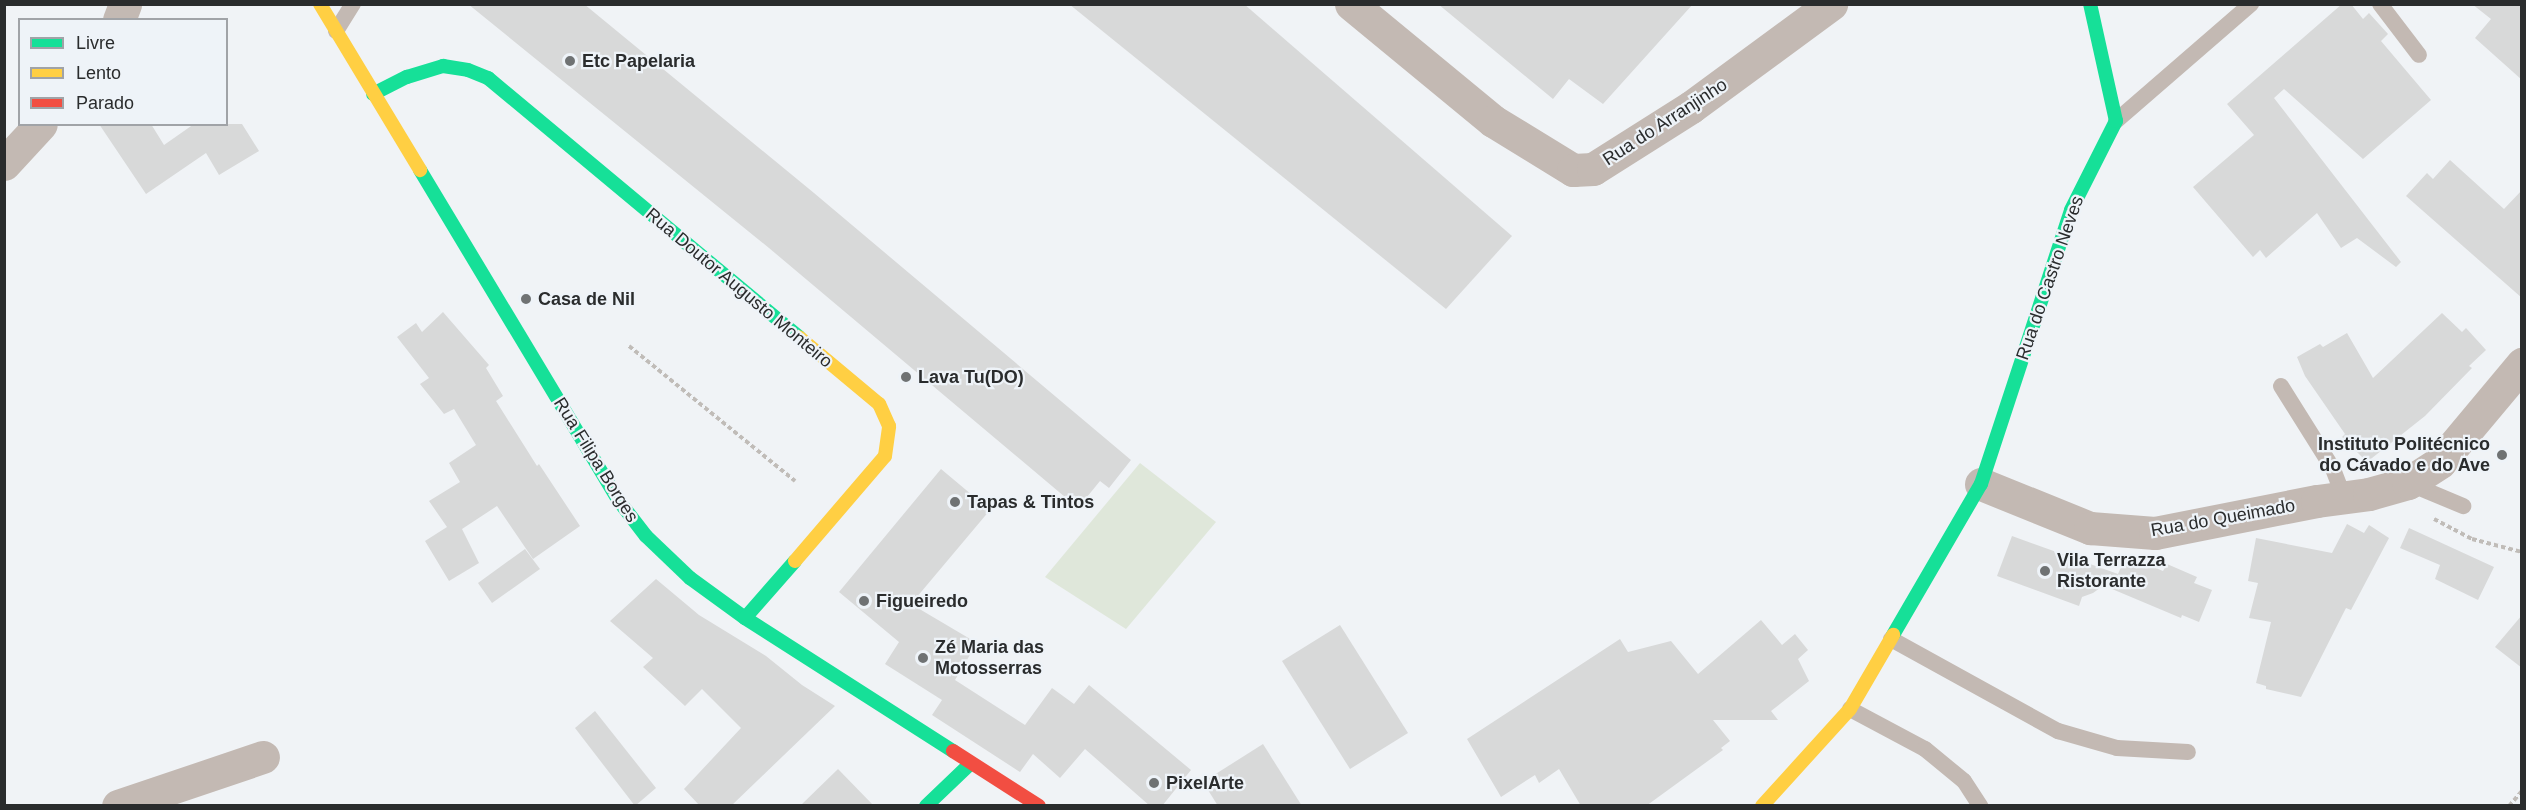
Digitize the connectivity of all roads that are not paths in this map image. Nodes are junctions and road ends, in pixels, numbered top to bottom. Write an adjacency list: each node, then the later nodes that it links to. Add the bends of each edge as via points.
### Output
1 (320, 4): 8 (street, Rua Filipa Borges)
2 (353, 4): 8 (lane)
3 (1350, 4): 4 (street, Rua do Arranjinho, via 1493,121 1572,170 1593,169 1691,107)
4 (1831, 4)
5 (2090, 4): 11 (street)
6 (2251, 4): 11 (lane)
7 (2380, 4): 9 (lane)
8 (336, 31): 10 (street, Rua Filipa Borges)
9 (2419, 55)
10 (373, 94): 20 (street, Rua Filipa Borges, via 619,501 646,536 690,578); 20 (street, Rua Doutor Augusto Monteiro, via 407,77 443,66 488,78 879,404 889,426 885,456)
11 (2116, 121): 16 (street, Rua do Castro Neves, via 2071,210)
12 (39, 126): 13 (street)
13 (4, 164)
14 (2522, 364): 17 (street, Rua do Queimado)
15 (2281, 386): 18 (lane, via 2333,469)
16 (1981, 484): 18 (street, Rua do Queimado, via 2090,528 2155,533); 21 (street)
17 (2421, 488): 18 (street, Rua do Queimado); 19 (lane)
18 (2330, 499)
19 (2463, 506)
20 (745, 618): 25 (street, Rua Filipa Borges)
21 (1891, 639): 22 (street); 23 (lane, via 2058,730 2116,748)
22 (1850, 709): 29 (street); 30 (lane, via 1925,749 1964,781)
23 (2188, 752)
24 (263, 757): 26 (street)
25 (970, 764): 27 (street); 28 (street, Rua Filipa Borges)
26 (118, 806)
27 (926, 806)
28 (1039, 806)
29 (1762, 806)
30 (1980, 806)

